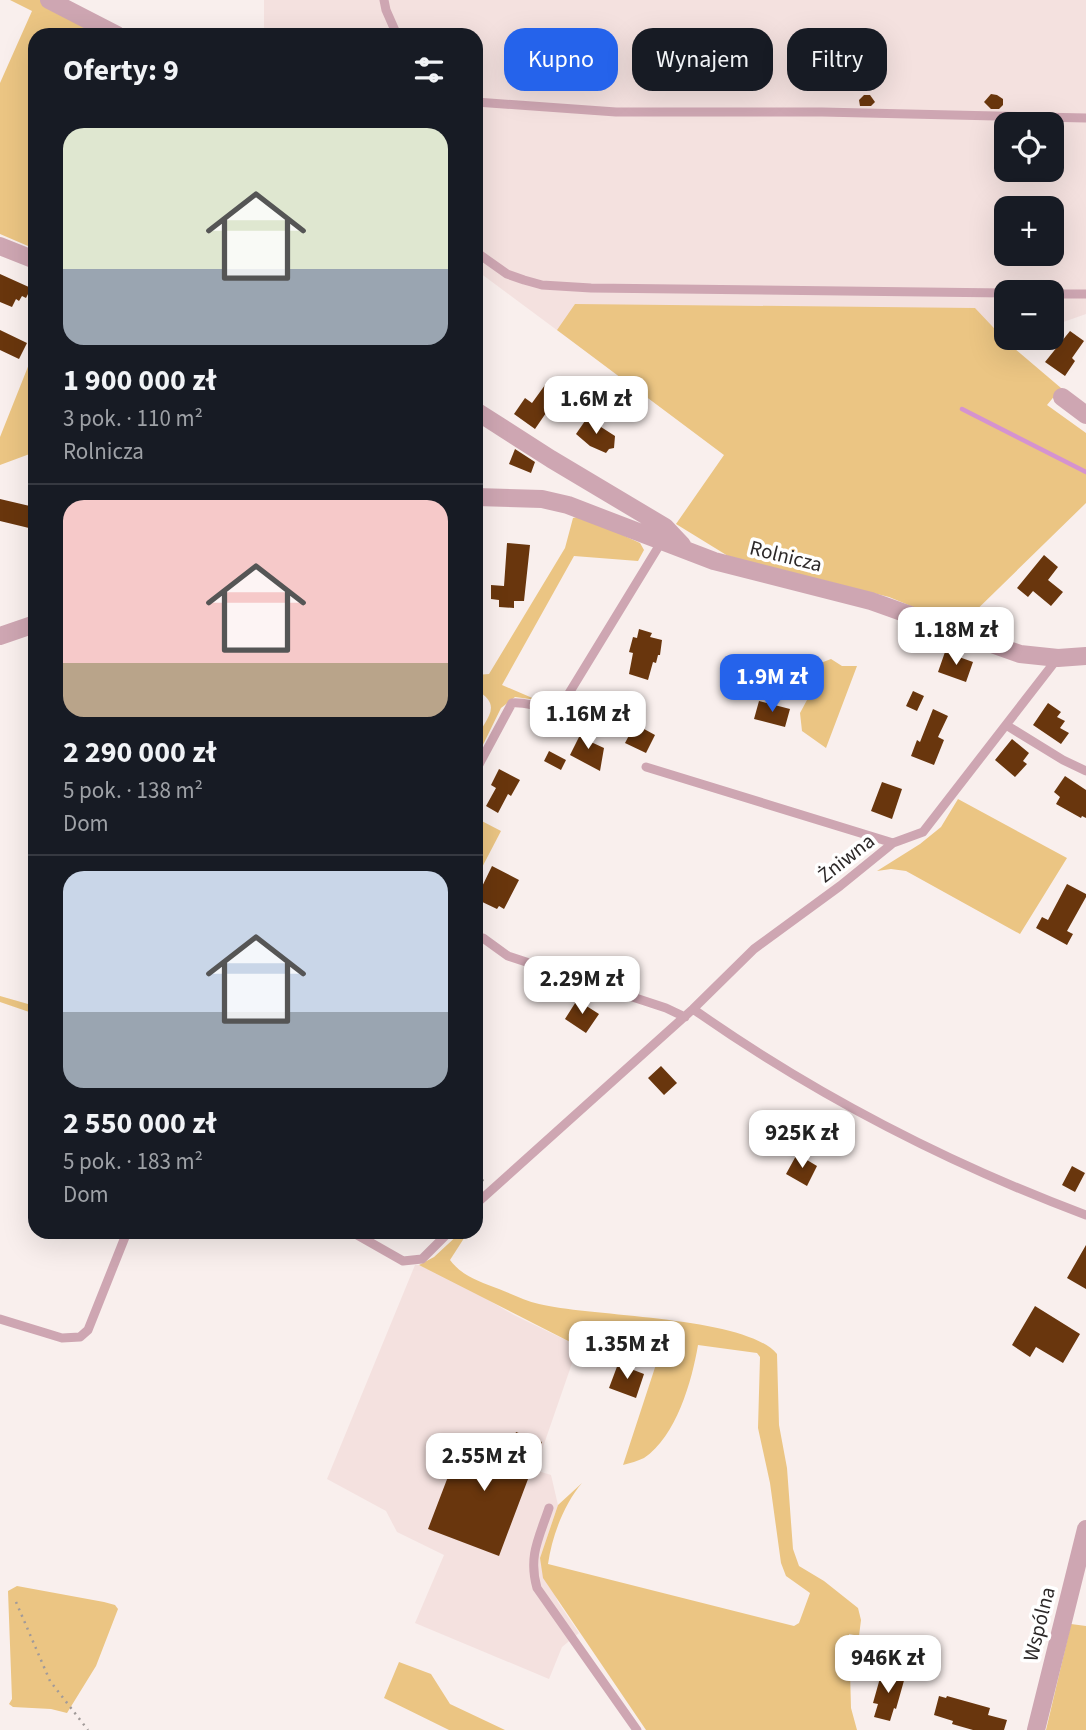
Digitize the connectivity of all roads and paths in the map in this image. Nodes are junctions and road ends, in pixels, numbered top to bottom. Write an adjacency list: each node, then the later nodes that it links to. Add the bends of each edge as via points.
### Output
1 (49, 0): 3 (street)
2 (384, 0): 4 (lane)
3 (103, 28)
4 (394, 28)
5 (483, 102): 6 (lane, via 616,112)
6 (1086, 118)
7 (0, 246): 8 (street)
8 (28, 257)
9 (483, 257): 10 (lane, via 508,274 542,285)
10 (994, 293)
11 (1064, 294): 12 (lane)
12 (1086, 294)
13 (1062, 397): 15 (street)
14 (483, 415): 18 (street, via 665,527)
15 (1086, 415)
16 (483, 497): 17 (street, Rolnicza, via 542,499 568,505)
17 (662, 541): 18 (street, Rolnicza); 24 (lane, via 564,703 556,708 512,703)
18 (687, 551): 22 (street, Rolnicza, via 872,600 1020,654)
19 (28, 626): 20 (street)
20 (0, 636)
21 (1086, 656): 22 (street, Rolnicza)
22 (1058, 658): 23 (lane, Żniwna)
23 (1006, 725): 26 (lane); 27 (lane, Żniwna, via 923,832)
24 (483, 757)
25 (646, 766): 27 (lane)
26 (1086, 771)
27 (893, 843): 29 (lane, Żniwna, via 754,949)
28 (483, 938): 30 (lane, via 508,956)
29 (693, 1009): 30 (lane, Żniwna); 32 (lane, via 819,1091 1028,1194)
30 (685, 1017): 31 (lane, Żniwna)
31 (483, 1197)
32 (1086, 1216)
33 (124, 1239): 36 (lane, via 88,1330 79,1337 62,1338)
34 (364, 1239): 35 (lane, via 403,1261 422,1259)
35 (442, 1239)
36 (0, 1319)
37 (549, 1508): 41 (lane, via 533,1555 537,1588)
38 (1086, 1529): 42 (street, Wspólna)
39 (16, 1602): 40 (path, via 50,1681)
40 (88, 1730)
41 (637, 1730)
42 (1036, 1730)

